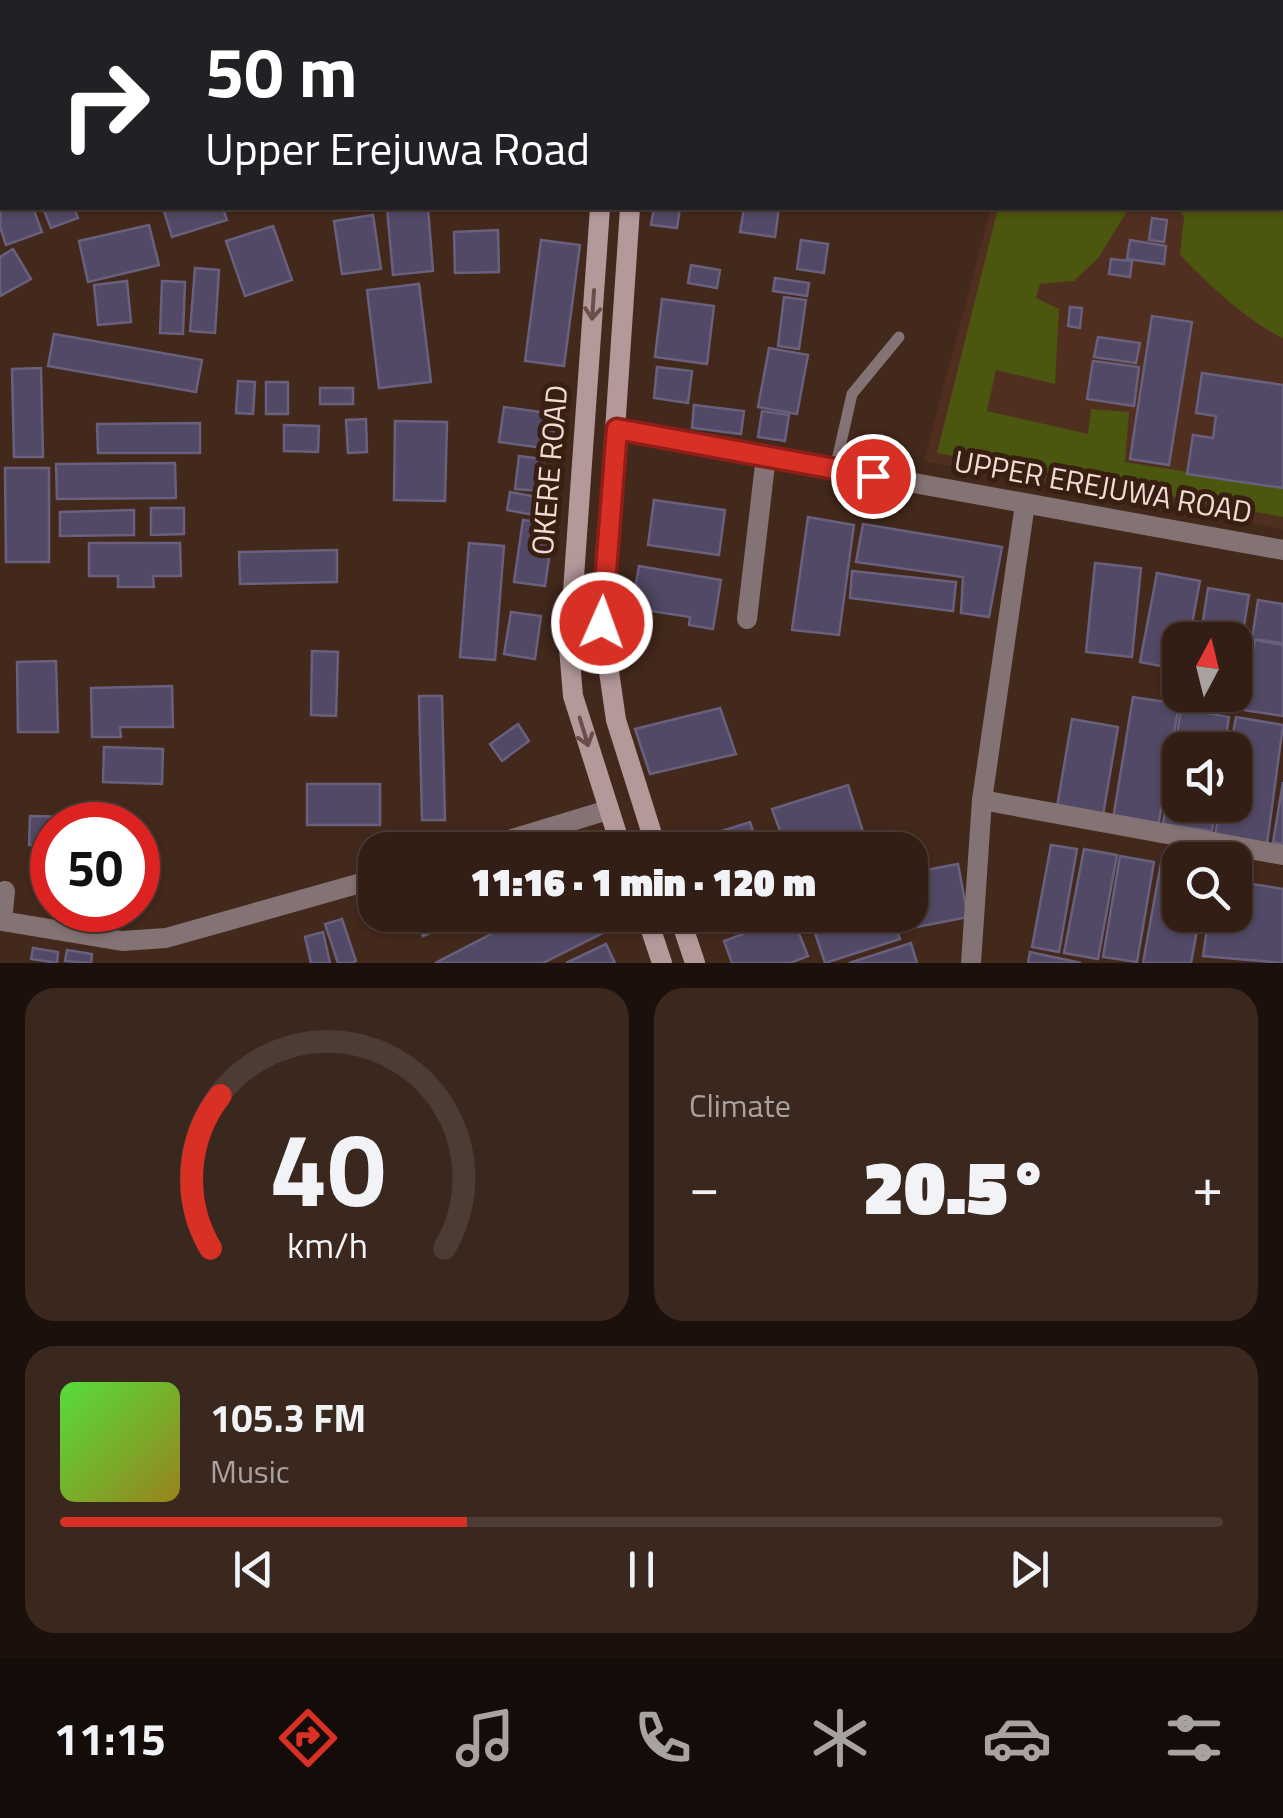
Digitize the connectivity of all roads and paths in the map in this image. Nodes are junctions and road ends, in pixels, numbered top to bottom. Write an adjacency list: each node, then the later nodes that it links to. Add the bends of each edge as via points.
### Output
1 (600, 210): 11 (main road, OKERE ROAD, one-way to 11, via 569,648 573,696)
2 (630, 210): 4 (main road, OKERE ROAD)
3 (899, 337): 6 (lane, via 852,394)
4 (617, 429): 5 (street, UPPER EREJUWA ROAD); 14 (main road, OKERE ROAD, via 604,574 606,673)
5 (766, 456): 6 (street, UPPER EREJUWA ROAD); 9 (street)
6 (836, 469): 7 (street, UPPER EREJUWA ROAD)
7 (1024, 504): 8 (street, UPPER EREJUWA ROAD); 10 (street)
8 (1283, 550)
9 (747, 619)
10 (982, 800): 15 (street); 23 (street)
11 (608, 810): 12 (street); 13 (main road, OKERE ROAD)
12 (535, 832)
13 (616, 832)
14 (651, 832)
15 (1283, 855)
16 (358, 885): 18 (street, via 166,938 122,942)
17 (5, 891): 18 (street)
18 (1, 921)
19 (652, 932): 21 (main road)
20 (685, 932): 22 (main road)
21 (662, 963)
22 (695, 963)
23 (971, 963)

